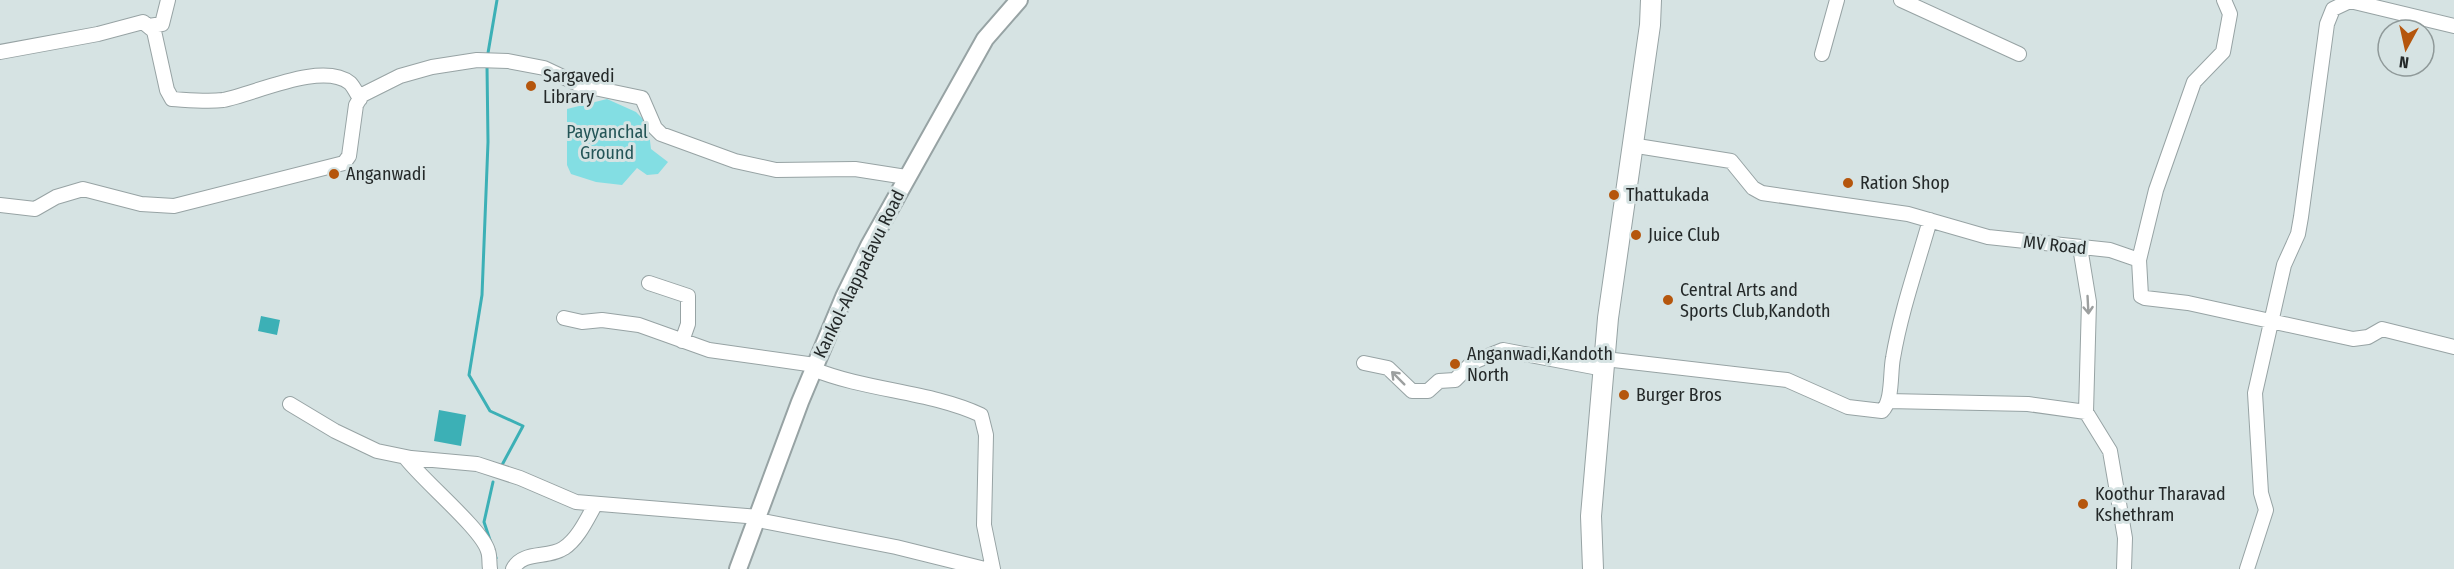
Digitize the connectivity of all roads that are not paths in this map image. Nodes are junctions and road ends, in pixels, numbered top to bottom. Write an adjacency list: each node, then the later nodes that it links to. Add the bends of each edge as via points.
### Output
1 (168, 0): 7 (street, via 162,24)
2 (1019, 0): 14 (main road, Kankol-Alappadavu Road, via 985,39)
3 (1651, 0): 13 (highway)
4 (1837, 0): 10 (street)
5 (1901, 0): 11 (street)
6 (2224, 0): 18 (street, via 2230,14 2223,52 2194,82 2156,190)
7 (149, 26): 9 (street, via 143,22); 12 (street, via 154,31 172,99 221,100 324,76 338,77 350,84)
8 (2454, 26): 21 (street, via 2350,1 2333,9 2325,35 2298,234 2284,265)
9 (0, 52)
10 (1822, 54)
11 (2019, 54)
12 (360, 99): 14 (street, via 391,80 432,67 477,60 508,61 544,68 580,85 642,98 661,134 735,161 776,170 855,168); 15 (street, via 349,156 344,163 174,206 141,204 84,189 56,197 35,209)
13 (1631, 145): 16 (street, MV Road, via 1731,161 1762,193); 25 (highway)
14 (906, 177): 26 (main road, Kankol-Alappadavu Road, via 843,297)
15 (0, 205)
16 (1930, 220): 17 (street, MV Road, via 1988,237); 27 (street, via 1901,311)
17 (2080, 247): 18 (street, MV Road, via 2110,250); 29 (street, one-way to 29, via 2089,302)
18 (2139, 260): 21 (street, via 2140,296)
19 (649, 284): 22 (street, via 688,296 688,324)
20 (564, 318): 22 (street, via 639,325)
21 (2270, 320): 23 (street, via 2354,339 2382,329); 40 (street, via 2255,393 2261,493 2266,510)
22 (682, 341): 26 (street, via 709,350)
23 (2454, 347)
24 (1364, 363): 25 (street, one-way to 24, via 1503,350 1473,362 1455,380 1439,381 1428,391 1412,392 1388,368)
25 (1605, 364): 27 (street, via 1787,380 1848,407 1882,411); 38 (highway, via 1592,516)
26 (814, 367): 32 (main road, Kankol-Alappadavu Road); 37 (street, via 981,415 986,435 984,525)
27 (1888, 401): 29 (street, via 2028,404)
28 (290, 404): 30 (street, via 366,446)
29 (2086, 412): 39 (street, via 2110,451 2125,538)
30 (405, 457): 31 (street, via 477,464 576,502); 33 (street, via 419,476 479,534 488,549)
31 (595, 505): 32 (street); 34 (street, via 566,547 554,554 526,556)
32 (759, 519): 35 (main road, Kankol-Alappadavu Road); 36 (street)
33 (490, 569)
34 (513, 569)
35 (738, 569)
36 (985, 569)
37 (993, 569)
38 (1593, 569)
39 (2124, 569)
40 (2247, 569)

